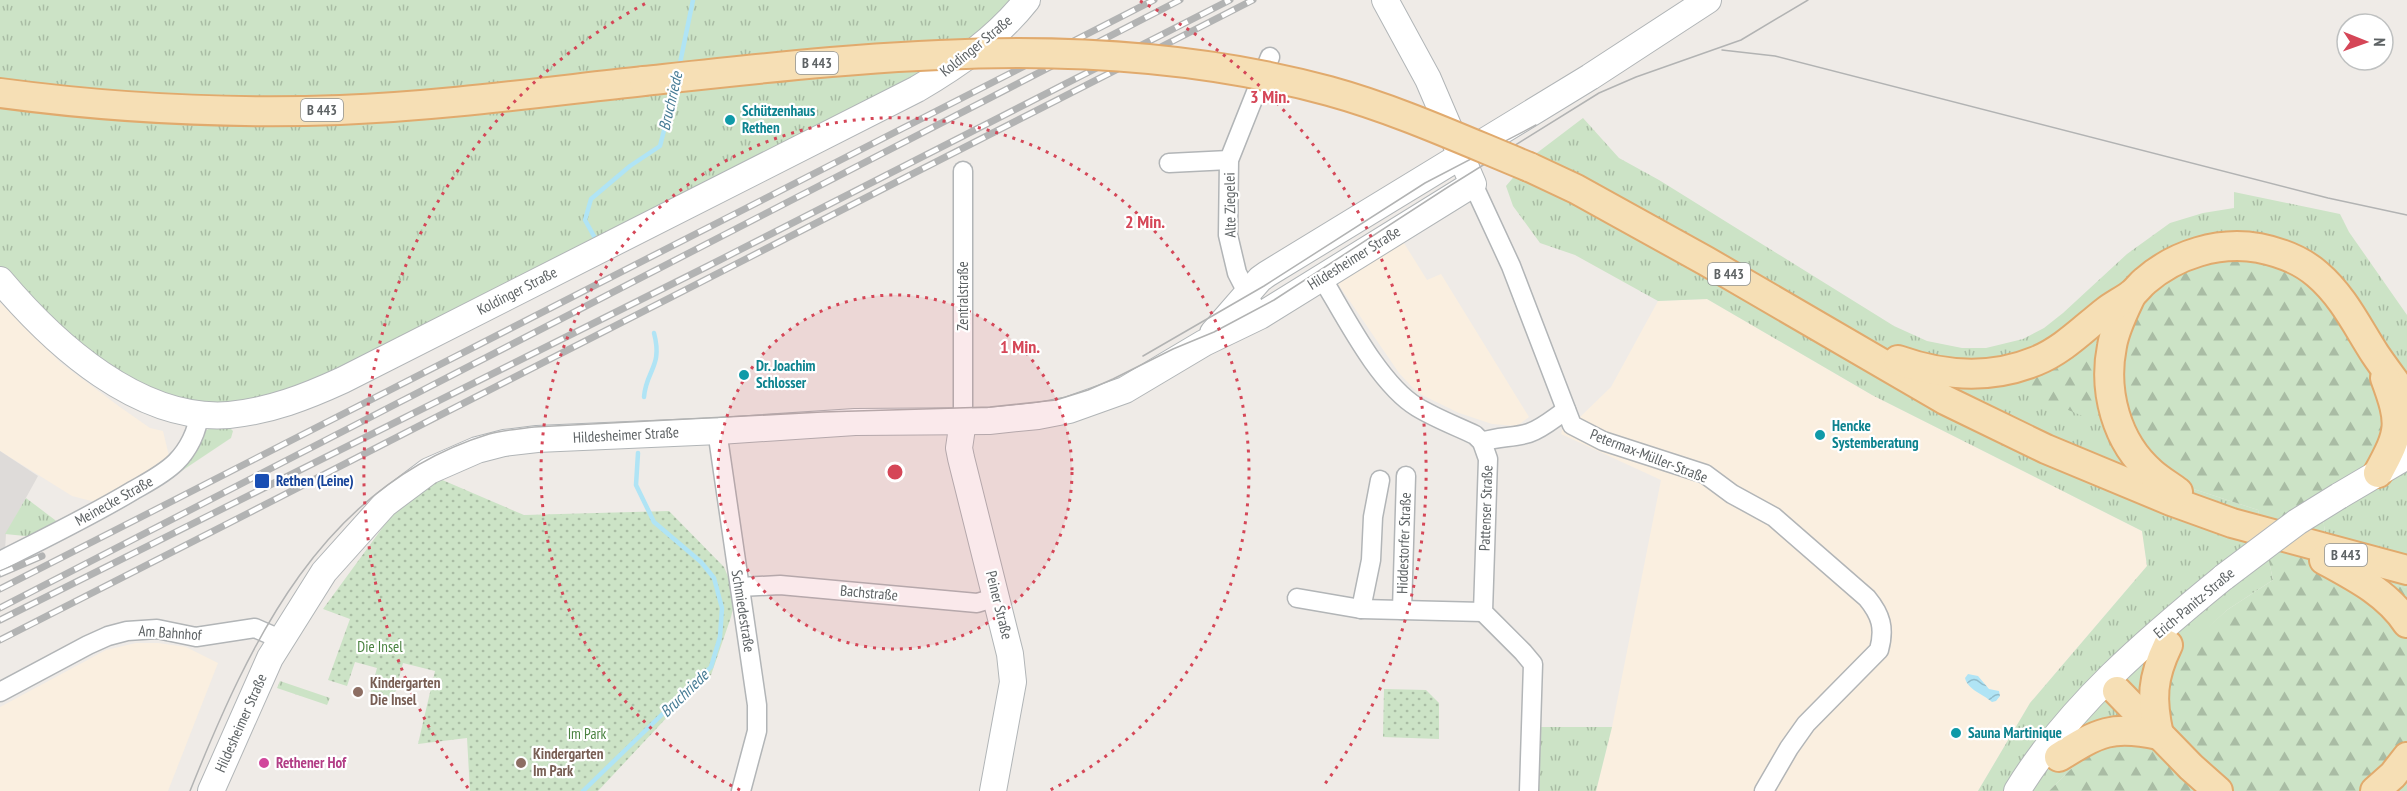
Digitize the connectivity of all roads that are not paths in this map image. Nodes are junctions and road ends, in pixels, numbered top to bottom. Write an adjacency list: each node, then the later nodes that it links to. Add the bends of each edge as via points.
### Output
1 (1027, 0): 19 (street, Koldinger Straße, via 993,36 917,89 343,380 280,405 227,415)
2 (1385, 0): 6 (street, via 1428,79)
3 (1708, 0): 6 (street, Hildesheimer Straße)
4 (1270, 57): 7 (street, Alte Ziegelei)
5 (0, 93): 15 (main road, B 443, bridge, via 138,106 340,110 880,57 991,52 1099,54 1177,61 1330,91 1384,108 1529,167 1630,218)
6 (1460, 156): 10 (street); 14 (street, Hildesheimer Straße, via 1260,279)
7 (1229, 160): 8 (street, Alte Ziegelei); 14 (street, Alte Ziegelei, via 1228,235 1233,263)
8 (1169, 164)
9 (963, 171): 20 (street, Zentralstraße)
10 (1473, 184): 11 (street, Hildesheimer Straße); 18 (street, Petermax-Müller-Straße, via 1510,266)
11 (1322, 278): 14 (street, Hildesheimer Straße); 22 (street, Pattenser Straße, via 1397,391 1416,407)
12 (0, 280): 19 (street, Koldinger Straße, via 66,347 126,391 174,409)
13 (2132, 294): 15 (main road, via 2056,351 1992,373 1946,374); 16 (main road, via 2173,262 2198,251 2223,246 2271,250 2315,272 2332,288); 29 (main road, via 2112,344 2108,372 2110,402 2120,429 2133,453 2151,472)
14 (1254, 305): 20 (street, Hildesheimer Straße, via 1152,376 1096,402 1038,416)
15 (1837, 337): 29 (main road, B 443, via 1945,400 2046,449)
16 (2375, 354): 17 (main road); 24 (main road, via 2395,405 2397,423 2396,438)
17 (2407, 398)
18 (1564, 406): 22 (street, via 1542,427 1527,434); 52 (street, Petermax-Müller-Straße, via 1572,425 1603,441 1705,474 1732,494 1774,516 1878,611 1882,623 1879,650 1806,724)
19 (199, 413): 31 (street, Meinecke Straße, via 188,445 166,471)
20 (963, 421): 21 (street, Hildesheimer Straße, via 855,422); 35 (street, Peiner Straße, via 959,448)
21 (719, 431): 34 (street, Schmiedestraße); 41 (street, Hildesheimer Straße, via 504,443 429,471 385,504 352,538 324,572)
22 (1482, 442): 39 (street, Pattenser Straße, via 1488,459)
23 (2407, 456): 24 (street, Erich-Panitz-Straße)
24 (2378, 473): 28 (street, Erich-Panitz-Straße)
25 (2407, 475): 28 (street, Erich-Panitz-Straße)
26 (1406, 476): 38 (street, Hiddestorfer Straße)
27 (1380, 480): 37 (street, Hiddestorfer Straße)
28 (2348, 499): 33 (street, Erich-Panitz-Straße, via 2306,534)
29 (2232, 523): 30 (main road, B 443)
30 (2286, 538): 32 (main road, B 443); 40 (main road, via 2382,594)
31 (0, 561)
32 (2407, 570)
33 (2234, 579): 42 (street, Erich-Panitz-Straße); 43 (street, Erich-Panitz-Straße, via 2131,656)
34 (740, 587): 35 (street, Bachstraße, via 780,585 977,603); 49 (street, Schmiedestraße, via 758,705 757,731)
35 (997, 597): 50 (street, Peiner Straße, via 1013,682)
36 (1298, 598): 37 (street, Hiddestorfer Straße)
37 (1361, 609): 38 (street, Hiddestorfer Straße)
38 (1402, 610): 39 (street, Hiddestorfer Straße)
39 (1483, 612): 51 (street, via 1533,664)
40 (2407, 623)
41 (280, 639): 44 (street, Am Bahnhof, via 255,628 196,637 157,629 127,631 88,645); 48 (street, Hildesheimer Straße)
42 (2168, 645): 43 (street, Erich-Panitz-Straße); 45 (main road, via 2154,687 2153,709)
43 (2112, 686): 45 (main road); 46 (street, Erich-Panitz-Straße); 53 (street, Erich-Panitz-Straße, via 2052,743)
44 (0, 692)
45 (2159, 735): 46 (main road, via 2132,729 2112,730 2092,736); 55 (main road)
46 (2059, 757): 54 (street, Erich-Panitz-Straße)
47 (2407, 757): 56 (main road)
48 (211, 791)
49 (741, 791)
50 (993, 791)
51 (1529, 791)
52 (1764, 791)
53 (2017, 791)
54 (2033, 791)
55 (2218, 791)
56 (2375, 791)

